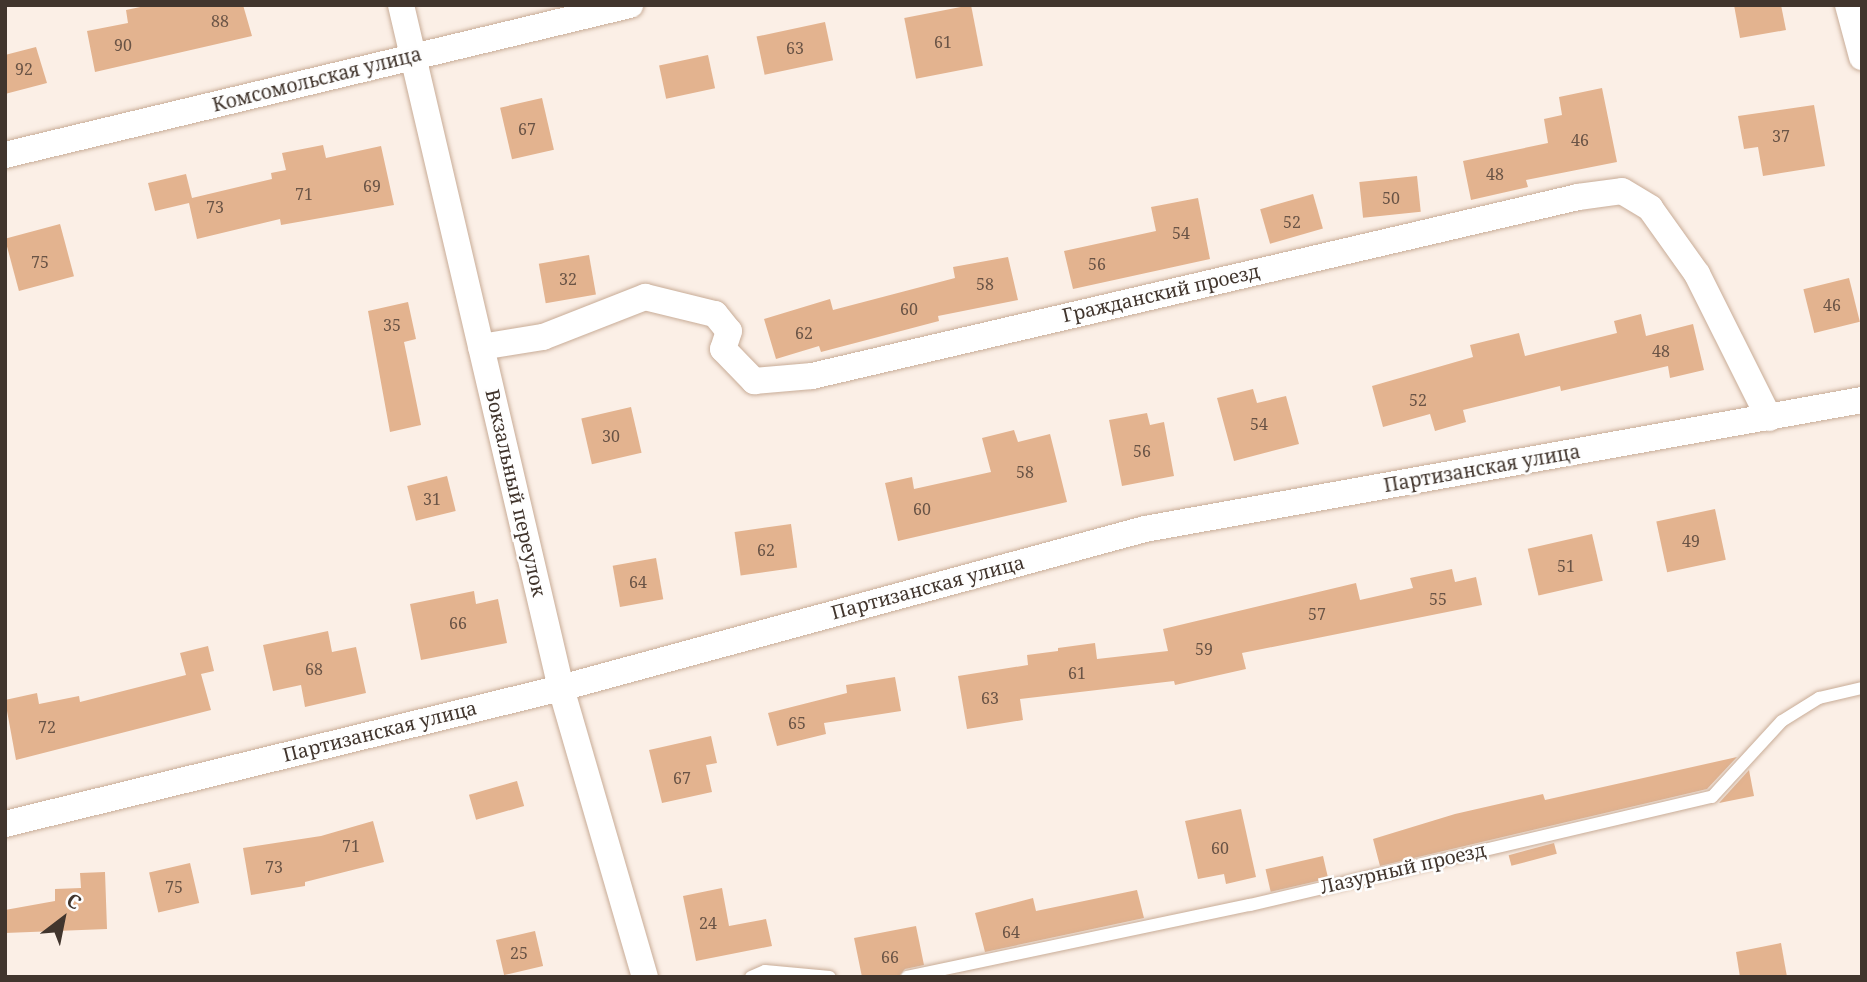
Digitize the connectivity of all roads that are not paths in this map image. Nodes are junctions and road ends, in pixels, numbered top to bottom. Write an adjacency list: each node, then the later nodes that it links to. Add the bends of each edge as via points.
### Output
1 (401, 5): 4 (street, Вокзальный переулок)
2 (630, 5): 4 (street, Комсомольская улица)
3 (1848, 5): 5 (street)
4 (414, 57): 6 (street, Комсомольская улица); 7 (street, Вокзальный переулок)
5 (1862, 57)
6 (5, 155)
7 (481, 347): 9 (street, Гражданский проезд, via 543,337 645,297 715,314 729,331 723,349 754,381 812,376 1578,197 1622,191 1650,208 1697,274); 10 (street, Вокзальный переулок)
8 (1862, 400): 9 (street, Партизанская улица)
9 (1769, 418): 10 (street, Партизанская улица, via 1145,529)
10 (561, 688): 12 (street, Партизанская улица); 13 (street, Вокзальный переулок)
11 (1862, 688): 16 (lane, Лазурный проезд, via 1819,698 1782,720 1712,797 1250,905)
12 (5, 824)
13 (645, 977)
14 (751, 977): 15 (lane, via 765,971)
15 (830, 977)
16 (907, 977)

